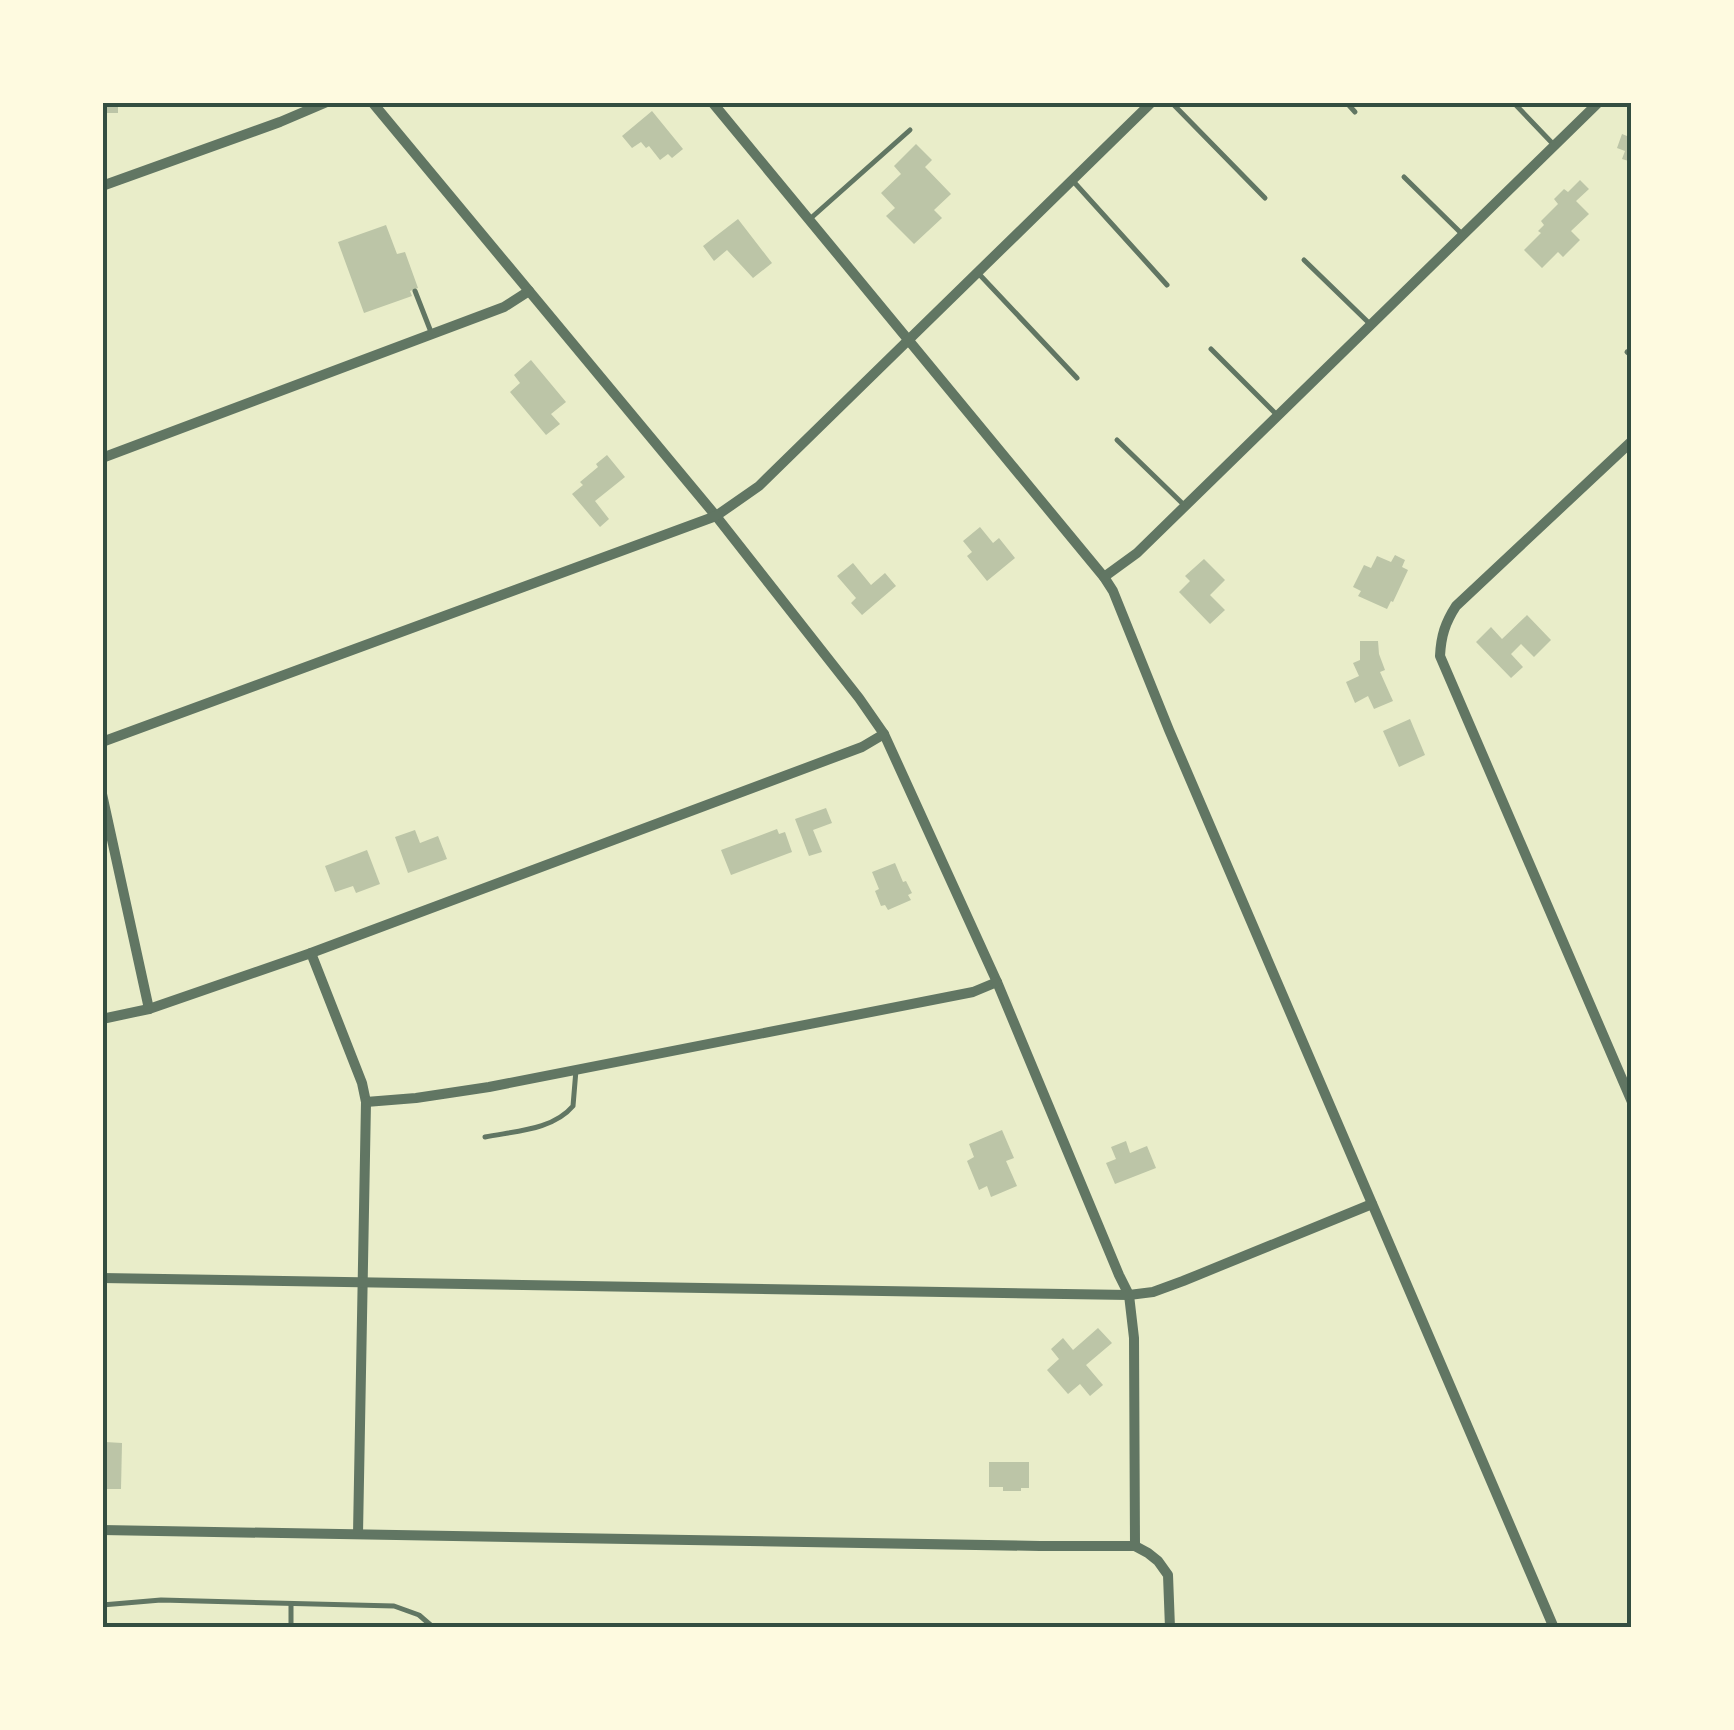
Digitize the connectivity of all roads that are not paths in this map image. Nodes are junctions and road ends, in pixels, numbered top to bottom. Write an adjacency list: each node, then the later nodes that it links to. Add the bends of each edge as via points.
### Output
1 (327, 102): 14 (street)
2 (372, 102): 22 (street)
3 (712, 102): 16 (street)
4 (1152, 102): 13 (street)
5 (1171, 102): 15 (lane)
6 (1346, 102): 9 (lane)
7 (1513, 102): 11 (lane)
8 (1598, 102): 11 (street)
9 (1355, 112)
10 (910, 130): 16 (lane)
11 (1554, 145): 17 (street)
12 (1404, 176): 17 (lane)
13 (1073, 181): 19 (street); 20 (lane)
14 (102, 186)
15 (1264, 198)
16 (808, 220): 25 (street)
17 (1462, 234): 23 (street)
18 (1304, 260): 23 (lane)
19 (978, 274): 25 (street); 27 (lane)
20 (1167, 285)
21 (415, 291): 24 (lane)
22 (529, 292): 24 (street); 33 (street)
23 (1370, 324): 28 (street)
24 (432, 334): 31 (street)
25 (909, 342): 33 (street, via 760,486); 34 (street)
26 (1211, 349): 28 (lane)
27 (1077, 378)
28 (1277, 416): 32 (street)
29 (1117, 440): 32 (lane)
30 (1632, 441): 44 (street, via 1456,606 1441,635 1440,656)
31 (102, 458)
32 (1185, 506): 34 (street)
33 (716, 516): 35 (street); 36 (street)
34 (1104, 577): 46 (street)
35 (884, 734): 38 (street, via 862,748); 39 (street)
36 (102, 742)
37 (102, 794): 40 (street)
38 (311, 952): 40 (street); 43 (street)
39 (997, 982): 42 (street); 49 (street)
40 (149, 1009): 41 (street)
41 (102, 1019)
42 (576, 1070): 43 (street); 45 (lane, via 573,1106 560,1119)
43 (366, 1102): 48 (street)
44 (1632, 1102)
45 (485, 1137)
46 (1372, 1204): 49 (street, via 1154,1292); 58 (street)
47 (102, 1278): 48 (street)
48 (362, 1280): 49 (street); 51 (street)
49 (1129, 1294): 52 (street)
50 (102, 1530): 51 (street)
51 (358, 1534): 52 (street)
52 (1134, 1546): 57 (street, via 1168,1576)
53 (102, 1604): 54 (lane)
54 (291, 1604): 55 (lane); 56 (lane, via 394,1606)
55 (291, 1628)
56 (434, 1628)
57 (1170, 1628)
58 (1554, 1628)

